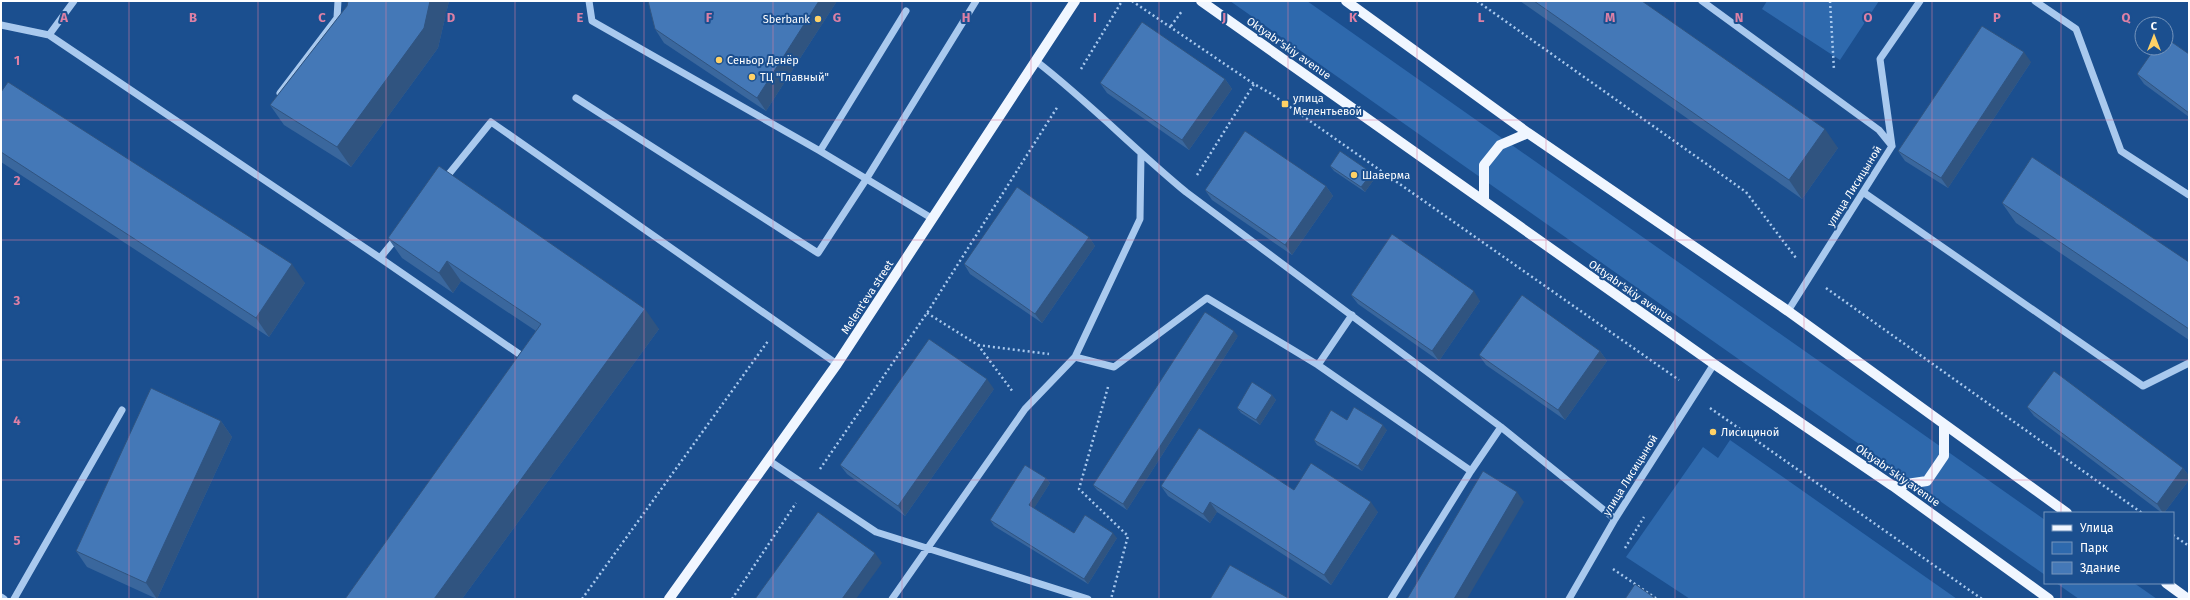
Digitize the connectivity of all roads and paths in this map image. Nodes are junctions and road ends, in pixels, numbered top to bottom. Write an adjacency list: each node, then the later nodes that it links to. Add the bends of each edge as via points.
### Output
1 (74, 1): 18 (street)
2 (338, 1): 22 (street, via 337,18)
3 (589, 1): 27 (street, via 592,21)
4 (976, 1): 29 (street)
5 (1075, 1): 19 (main road, Melent'eva street)
6 (1122, 1): 21 (path)
7 (1132, 1): 17 (path)
8 (1201, 1): 34 (main road, Oktyabr'skiy avenue)
9 (1346, 1): 25 (main road)
10 (1702, 1): 24 (street)
11 (1830, 1): 24 (path)
12 (1920, 1): 26 (street, улица Лисицыной, via 1880,59)
13 (2035, 1): 33 (street, via 2076,29 2121,151)
14 (1184, 7): 17 (path)
15 (906, 11): 27 (street)
16 (1, 26): 18 (street)
17 (1171, 26): 20 (path)
18 (49, 35): 37 (street)
19 (1036, 62): 21 (street); 35 (main road, Melent'eva street)
20 (1254, 84): 31 (path); 50 (path)
21 (1070, 87): 28 (street); 39 (path)
22 (280, 93)
23 (576, 98): 29 (street, via 818,253)
24 (1835, 98): 26 (street, via 1880,130)
25 (1528, 133): 34 (main road, via 1500,144 1484,165); 38 (main road)
26 (1892, 146): 32 (street, улица Лисицыной)
27 (820, 151): 29 (street)
28 (1141, 154): 31 (street); 43 (street, via 1140,219)
29 (867, 178): 35 (street)
30 (440, 184): 46 (street, via 490,122)
31 (1186, 192): 40 (street)
32 (1863, 192): 38 (street, улица Лисицыной); 44 (street, via 2143,386)
33 (2189, 195)
34 (1484, 201): 47 (main road, Oktyabr'skiy avenue)
35 (933, 219): 46 (main road, Melent'eva street)
36 (405, 227): 37 (street)
37 (380, 258): 45 (street, via 526,357)
38 (1788, 311): 54 (main road)
39 (928, 313): 42 (path); 58 (path)
40 (1352, 315): 48 (street); 55 (street)
41 (770, 339): 70 (path)
42 (978, 345): 43 (path); 52 (path)
43 (1075, 357): 49 (street); 52 (street)
44 (2189, 363)
45 (521, 364)
46 (837, 364): 56 (main road, Melent'eva street)
47 (1714, 364): 59 (main road, Oktyabr'skiy avenue); 61 (street, улица Лисицыной)
48 (1318, 365): 49 (street, via 1207,298); 57 (street)
49 (1114, 367): 75 (path, via 1079,490 1128,536)
50 (1679, 380)
51 (1710, 408): 79 (path)
52 (1025, 409): 64 (street)
53 (122, 410): 69 (street)
54 (1944, 425): 59 (main road, via 1944,456 1928,481); 60 (main road)
55 (1501, 426): 57 (street); 61 (street)
56 (768, 460): 58 (street); 71 (main road, Melent'eva street)
57 (1471, 470): 76 (street)
58 (809, 486): 64 (street, via 876,532); 72 (path)
59 (1893, 486): 80 (main road, Oktyabr'skiy avenue)
60 (2066, 512)
61 (1615, 519): 77 (street, улица Лисицыной)
62 (2174, 536): 63 (path)
63 (2189, 546)
64 (925, 549): 73 (street); 74 (street)
65 (1613, 569): 78 (path)
66 (2167, 584): 81 (main road)
67 (1, 597): 68 (street)
68 (4, 599)
69 (14, 599)
70 (582, 599)
71 (668, 599)
72 (732, 599)
73 (892, 599)
74 (1088, 599)
75 (1111, 599)
76 (1391, 599)
77 (1569, 599)
78 (1657, 599)
79 (1982, 599)
80 (2049, 599)
81 (2188, 599)

